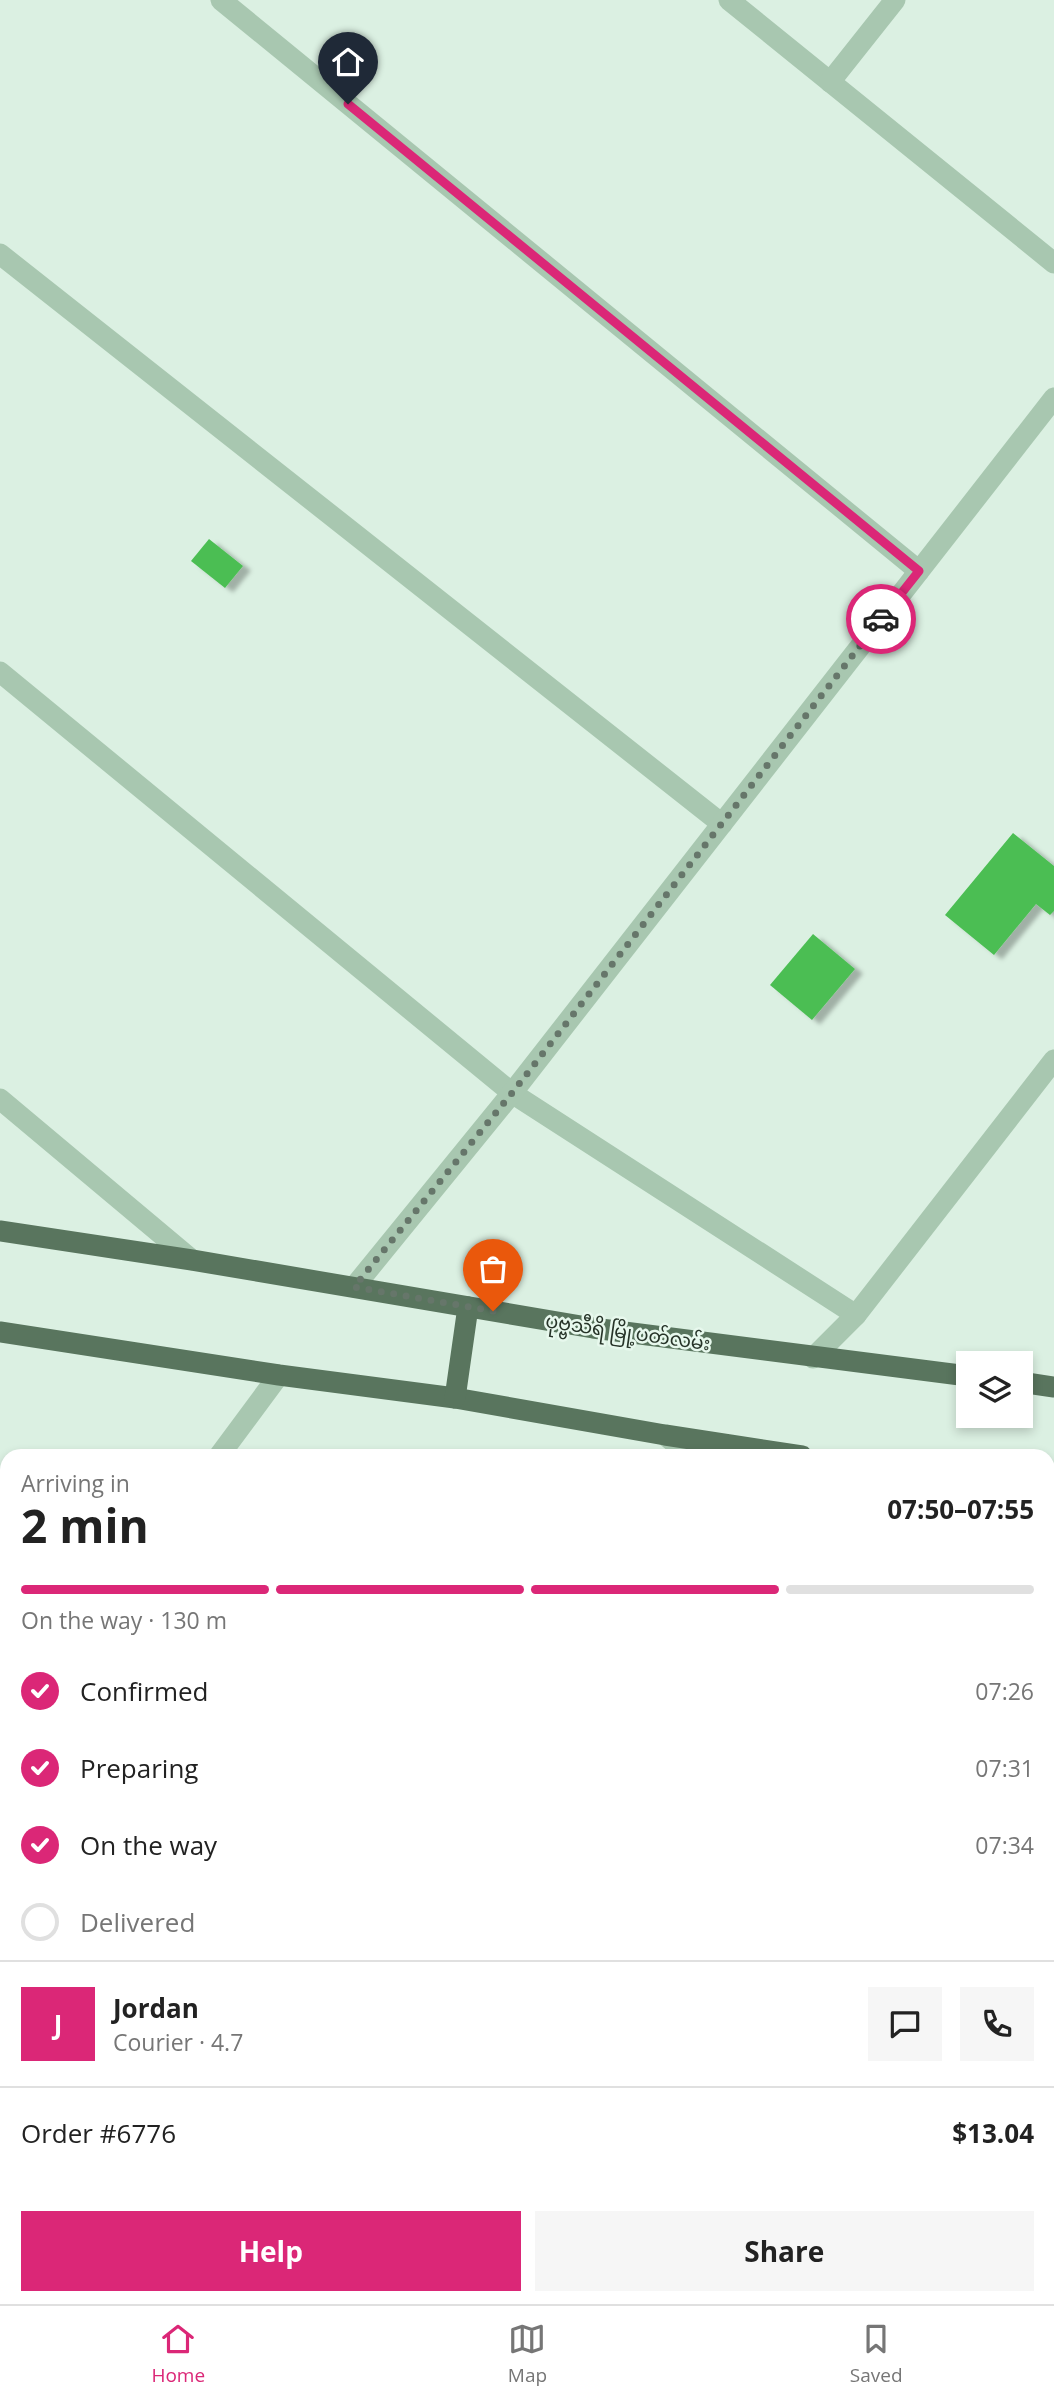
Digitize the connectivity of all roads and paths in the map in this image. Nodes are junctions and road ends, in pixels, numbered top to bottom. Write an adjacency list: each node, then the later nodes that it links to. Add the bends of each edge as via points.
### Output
1 (221, 0): 8 (street)
2 (729, 0): 4 (street)
3 (895, 0): 4 (street)
4 (830, 82): 6 (street)
5 (0, 254): 10 (street)
6 (1054, 263)
7 (1054, 398): 8 (street)
8 (919, 571): 10 (street)
9 (0, 672): 12 (street)
10 (722, 824): 12 (street)
11 (1054, 1060): 18 (street)
12 (512, 1093): 16 (street); 18 (street)
13 (0, 1099): 15 (street)
14 (0, 1231): 15 (main road, ပုဗ္ဗသီရိ မြို့ပတ်လမ်း)
15 (192, 1260): 16 (main road, ပုဗ္ဗသီရိ မြို့ပတ်လမ်း)
16 (354, 1287): 17 (main road, ပုဗ္ဗသီရိ မြို့ပတ်လမ်း)
17 (468, 1307): 20 (main road, ပုဗ္ဗသီရိ မြို့ပတ်လမ်း); 25 (main road)
18 (856, 1315): 20 (street)
19 (0, 1332): 21 (main road)
20 (813, 1357): 22 (main road, ပုဗ္ဗသီရိ မြို့ပတ်လမ်း)
21 (279, 1375): 25 (main road); 27 (street)
22 (956, 1375)
23 (1033, 1384): 24 (main road)
24 (1054, 1387)
25 (455, 1398): 26 (main road)
26 (665, 1435): 28 (street); 29 (main road)
27 (224, 1449)
28 (682, 1449)
29 (756, 1449)

